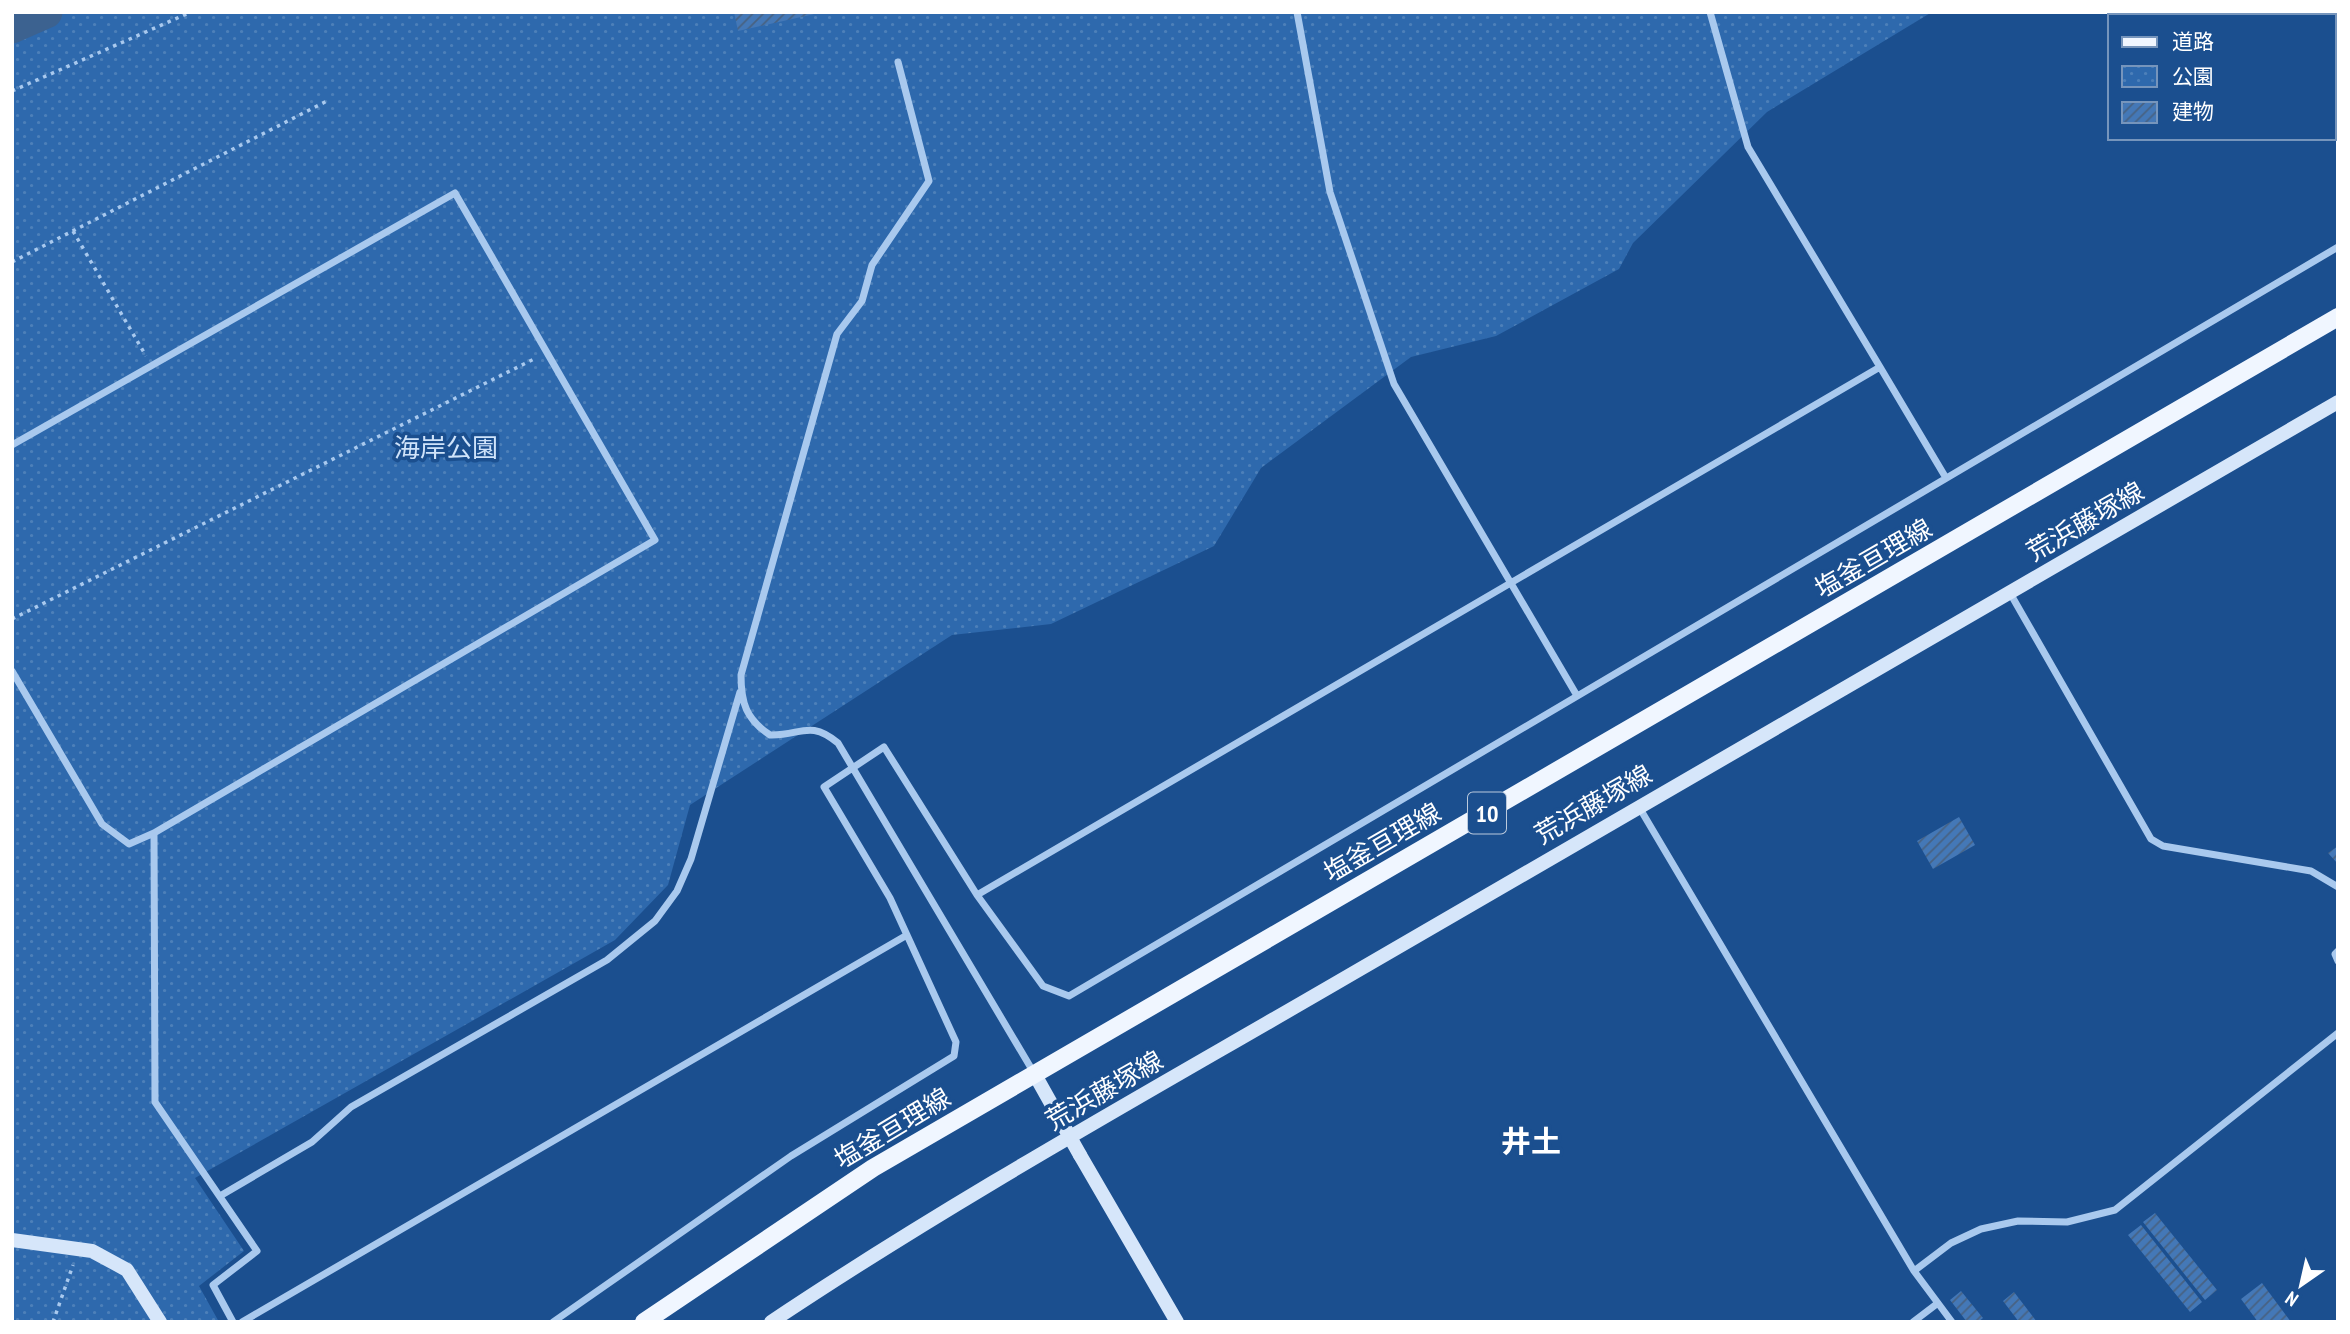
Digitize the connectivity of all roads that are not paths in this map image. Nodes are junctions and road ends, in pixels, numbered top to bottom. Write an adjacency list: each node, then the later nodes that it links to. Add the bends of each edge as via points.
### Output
1 (1297, 12): 10 (street, via 1330,192 1395,384)
2 (1710, 12): 6 (street, via 1748,147)
3 (898, 62): 13 (street, via 929,181 872,265 862,301 838,334)
4 (2338, 247): 9 (street)
5 (2338, 317): 24 (main road, 塩釜亘理線 / 10)
6 (1880, 368): 9 (street); 10 (street)
7 (2338, 402): 11 (street, 荒浜藤塚線)
8 (12, 445): 17 (street, via 455,193 655,540)
9 (1946, 478): 14 (street)
10 (1511, 583): 14 (street); 19 (street)
11 (2010, 593): 16 (street, 荒浜藤塚線); 18 (street, via 2151,839 2162,845 2311,871)
12 (12, 671): 17 (street, via 102,824 129,844)
13 (741, 687): 15 (street, via 747,715 769,735 811,728 825,732 838,743); 25 (street, via 691,859 677,891 646,930 607,960 351,1107 312,1142)
14 (1576, 694): 19 (street, via 1069,996 1042,986)
15 (853, 768): 19 (street, via 884,747); 20 (street, via 824,787 890,898); 24 (street)
16 (1639, 807): 27 (street); 34 (street, 荒浜藤塚線, via 1015,1170)
17 (154, 833): 25 (street, via 155,1102)
18 (2338, 887)
19 (976, 895)
20 (906, 935): 31 (street); 32 (street, via 956,1042 954,1056 791,1156)
21 (2338, 951): 22 (street)
22 (2338, 961)
23 (2338, 1033): 27 (street, via 2115,1210 2067,1223 2018,1221 1981,1229 1951,1243)
24 (1034, 1073): 33 (main road, 塩釜亘理線 / 10, via 873,1168); 35 (street, bridge)
25 (220, 1196): 30 (street, via 257,1251 212,1285)
26 (12, 1240): 29 (street, via 92,1251 127,1270)
27 (1914, 1271): 28 (street)
28 (1938, 1303): 36 (street); 37 (street)
29 (160, 1322)
30 (233, 1322)
31 (242, 1322)
32 (553, 1322)
33 (644, 1322)
34 (771, 1322)
35 (1177, 1322)
36 (1913, 1322)
37 (1952, 1322)

